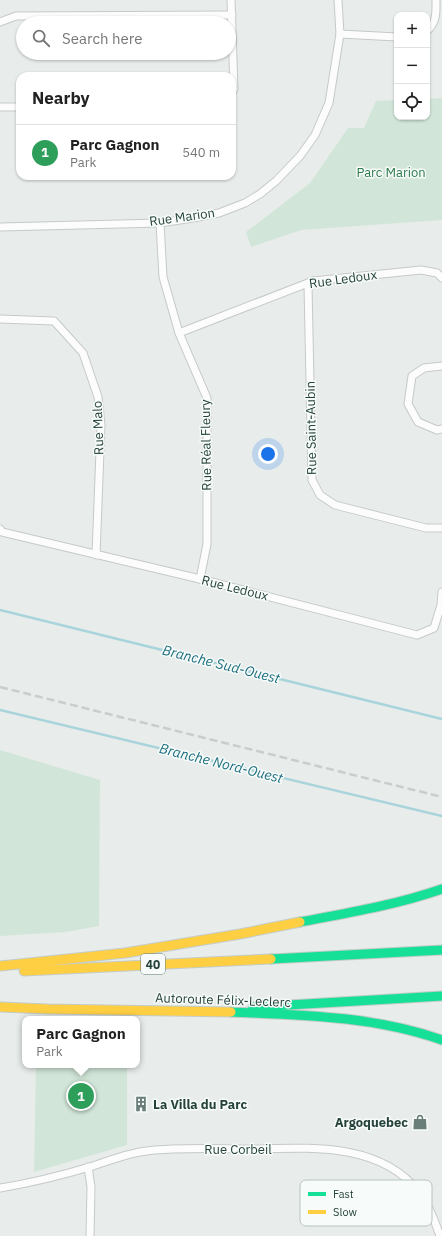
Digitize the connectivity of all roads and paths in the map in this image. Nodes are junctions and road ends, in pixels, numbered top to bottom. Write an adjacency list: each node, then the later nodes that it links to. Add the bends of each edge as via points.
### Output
1 (231, 0): 4 (street)
2 (338, 0): 7 (street, Rue Marion)
3 (436, 0): 6 (street, via 434,26)
4 (232, 15): 5 (street, via 16,16)
5 (0, 22)
6 (430, 29)
7 (340, 34): 8 (street); 13 (street, Rue Marion, via 329,103 315,135 300,156 276,181 245,203 193,218)
8 (394, 37)
9 (233, 60): 10 (street)
10 (234, 72)
11 (0, 107): 12 (street)
12 (16, 107)
13 (160, 222): 14 (street, Rue Marion); 18 (street, Rue Réal Fleury, via 164,277)
14 (0, 227)
15 (442, 278): 16 (street, Rue Ledoux, via 437,272 421,270)
16 (313, 281): 18 (street, Rue Ledoux); 21 (street, Rue Saint-Aubin, via 308,285 312,480 320,495 335,505 426,528)
17 (0, 319): 23 (street, Rue Malo, via 54,321 83,353 98,397 100,425)
18 (179, 333): 24 (street, Rue Réal Fleury, via 207,398 207,544)
19 (442, 366): 20 (street, via 424,368 412,376 408,404 418,422 437,430)
20 (442, 429)
21 (442, 528)
22 (0, 529): 23 (street, Rue Ledoux, via 2,532)
23 (96, 555): 24 (street, Rue Ledoux)
24 (200, 579): 25 (street, Rue Ledoux, via 417,635 434,628)
25 (442, 592)
26 (442, 889): 30 (highway, via 397,903 206,940 125,953)
27 (442, 946): 29 (highway)
28 (442, 950): 29 (highway, 40)
29 (337, 955): 31 (highway, 40)
30 (0, 966)
31 (0, 972)
32 (442, 996): 34 (highway)
33 (0, 1008): 34 (highway, Autoroute Félix-Leclerc)
34 (192, 1011): 35 (highway, Autoroute Félix-Leclerc, via 360,1021 408,1029)
35 (442, 1040)
36 (88, 1167): 37 (street, Rue Corbeil, via 132,1153 151,1150 318,1149 351,1152 366,1157 387,1165); 38 (street, Rue Corbeil); 40 (street, via 91,1187)
37 (407, 1180)
38 (0, 1188)
39 (432, 1216): 41 (street, Rue Corbeil)
40 (90, 1236)
41 (440, 1236)

